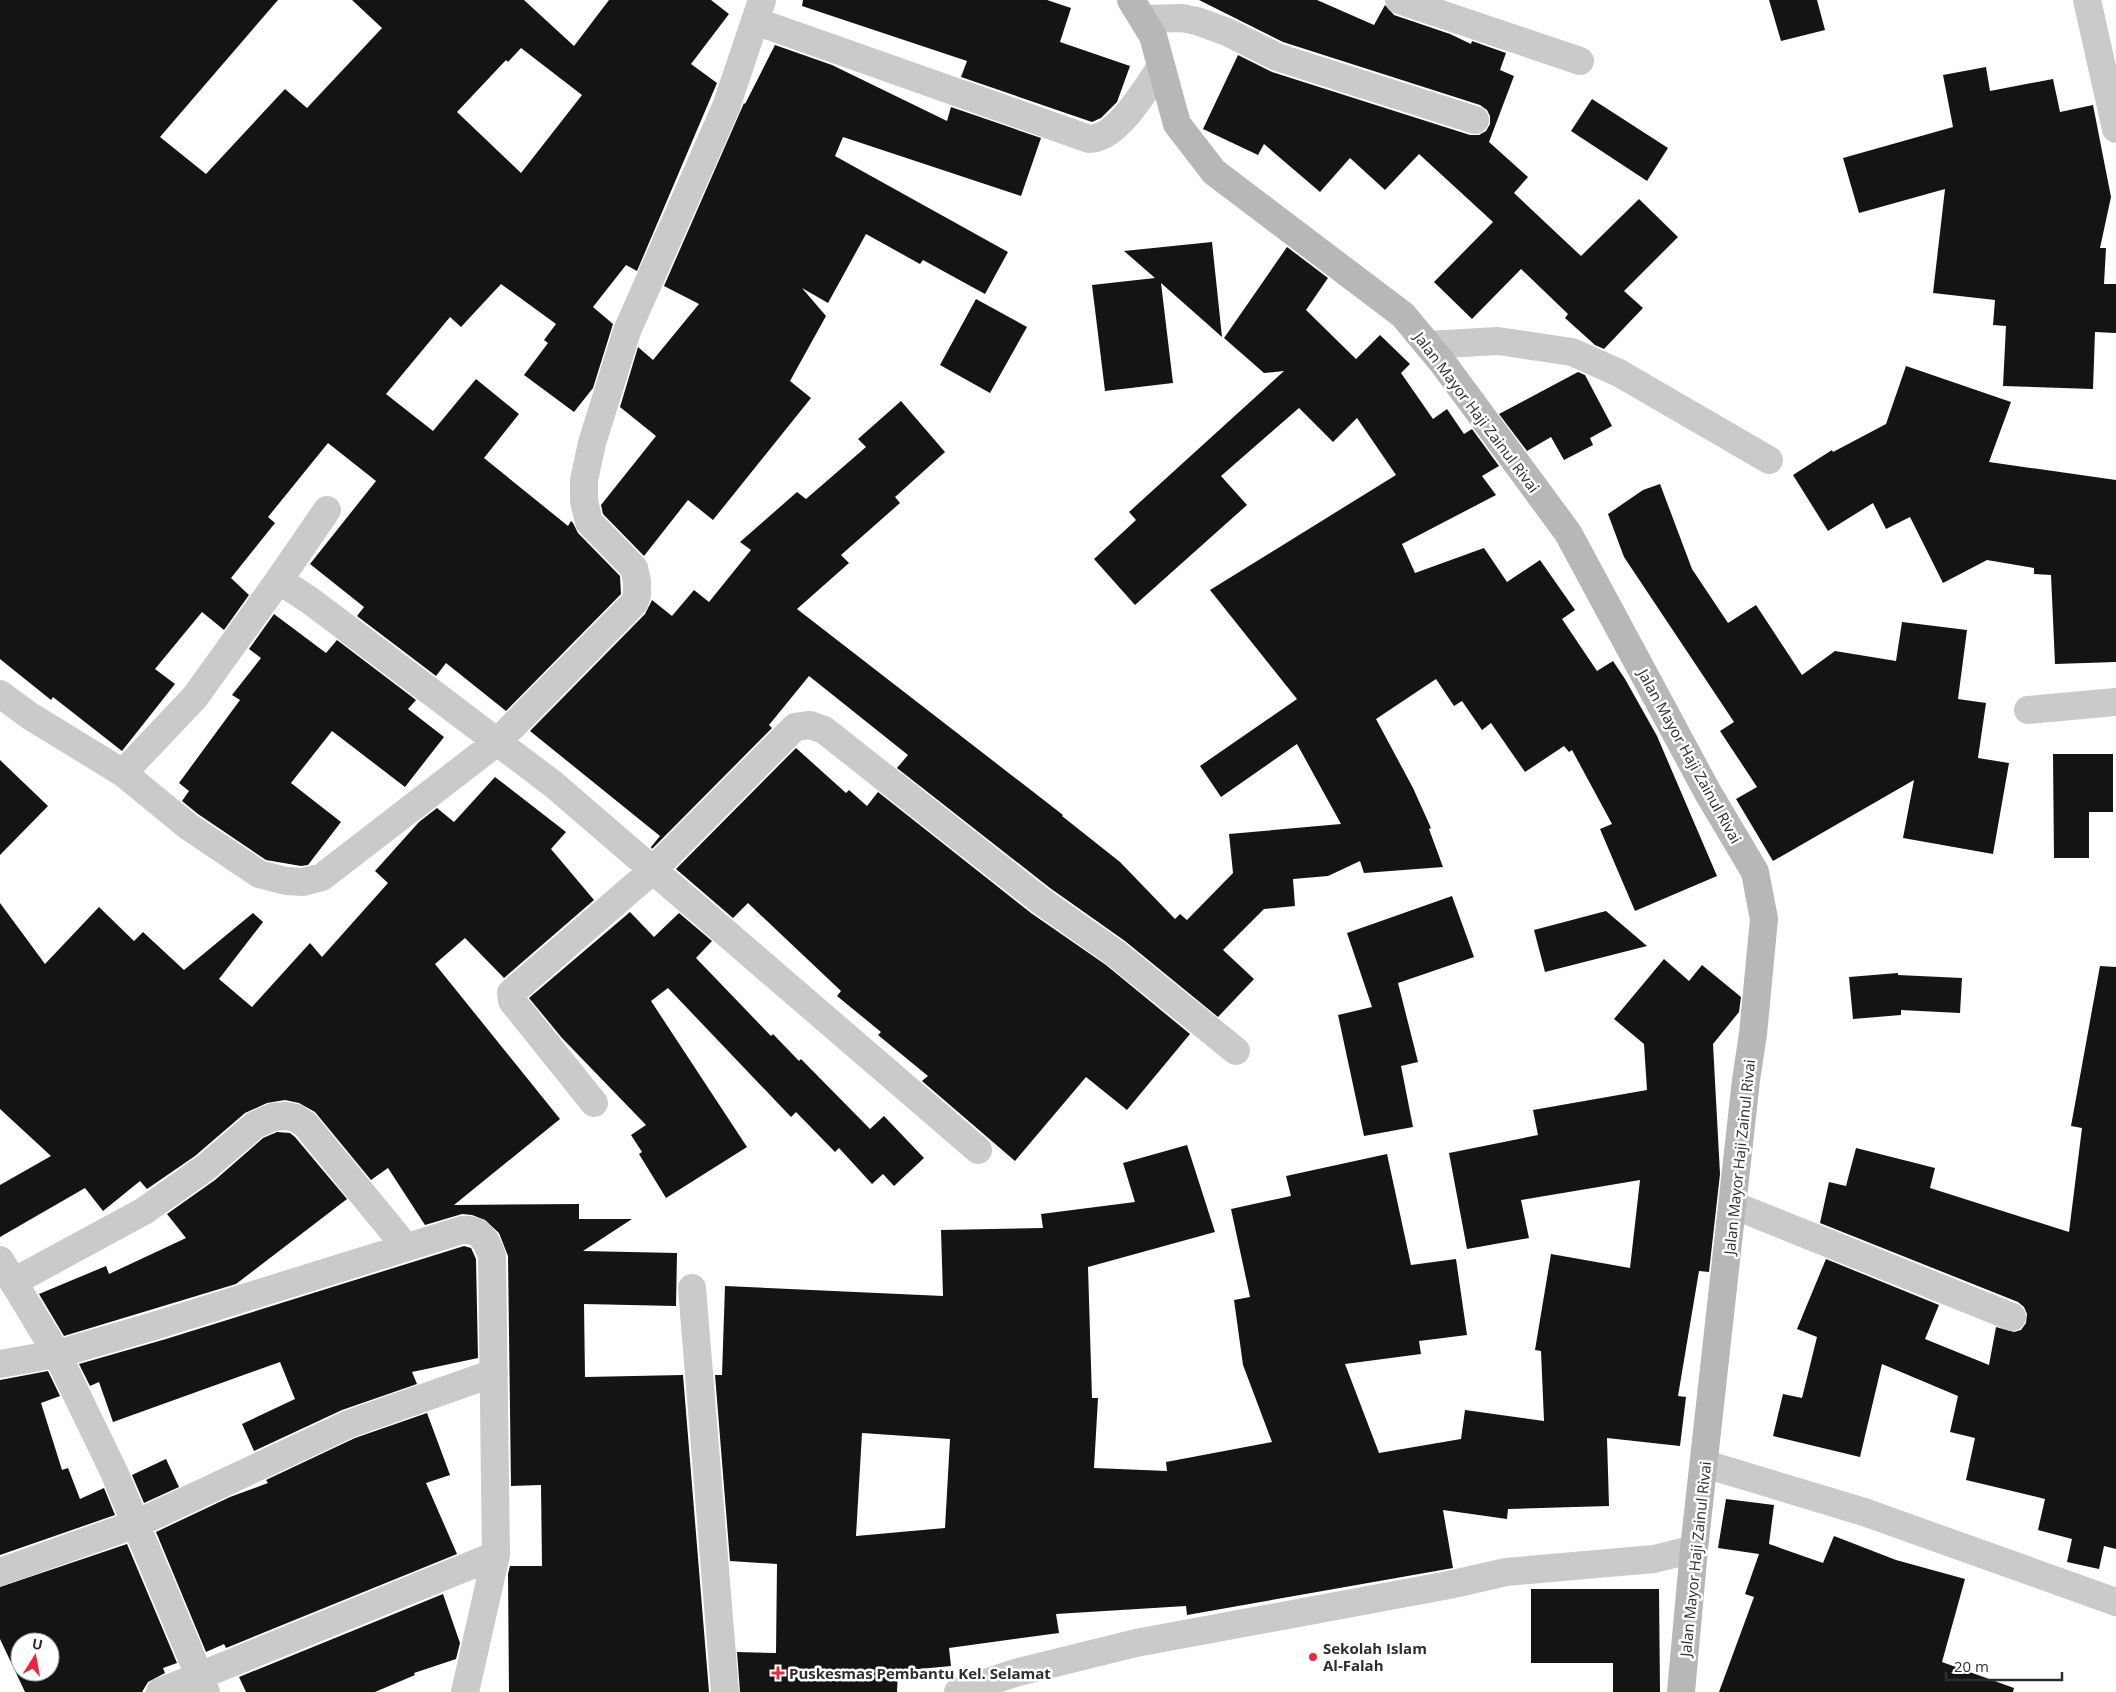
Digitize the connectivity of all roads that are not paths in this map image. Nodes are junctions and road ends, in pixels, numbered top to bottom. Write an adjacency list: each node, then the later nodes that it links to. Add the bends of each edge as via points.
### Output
1 (1399, 0): 5 (street)
2 (2087, 0): 8 (street)
3 (1137, 9): 6 (street, Jalan Mayor Haji Zainul Rivai, via 1153,36); 7 (street, via 1197,21 1278,57)
4 (759, 10): 6 (street, via 1089,139 1103,136 1119,125); 16 (street, via 726,107 627,331 592,443 584,480 589,522 634,568 637,595 634,603)
5 (1580, 60)
6 (1161, 67): 9 (street, Jalan Mayor Haji Zainul Rivai, via 1177,124 1214,172 1403,316)
7 (1476, 120)
8 (2116, 129)
9 (1428, 345): 10 (street, via 1498,341 1572,352 1619,372); 22 (street, Jalan Mayor Haji Zainul Rivai, via 1568,533 1707,791 1755,872 1764,919)
10 (1768, 460)
11 (327, 510): 12 (street)
12 (279, 580): 16 (street); 17 (street, via 195,697)
13 (0, 694): 17 (street)
14 (2116, 702): 15 (street)
15 (2028, 710)
16 (497, 742): 17 (street, via 322,878 303,882 260,874 189,828); 18 (street, via 553,784)
17 (124, 773)
18 (653, 870): 19 (street, via 795,727 810,725 824,730 1041,901 1115,953); 20 (street, via 511,993 512,1001); 21 (street)
19 (1236, 1051)
20 (594, 1102)
21 (978, 1150)
22 (1733, 1205): 26 (street); 30 (street, Jalan Mayor Haji Zainul Rivai)
23 (406, 1247): 24 (street, via 306,1125 286,1116 273,1117 255,1125 205,1168 144,1212); 27 (street); 29 (street, via 468,1229 478,1232 487,1241 492,1256)
24 (6, 1271): 27 (street)
25 (692, 1288): 39 (street)
26 (2012, 1317)
27 (57, 1354): 28 (street); 31 (street)
28 (0, 1364)
29 (494, 1373): 31 (street, via 349,1424); 33 (street)
30 (1704, 1464): 32 (street, Jalan Mayor Haji Zainul Rivai); 35 (street, via 1864,1512)
31 (136, 1524): 34 (street); 36 (street)
32 (1694, 1549): 40 (street, via 1654,1559 1506,1572 1136,1643 1015,1673); 41 (street, Jalan Mayor Haji Zainul Rivai)
33 (496, 1555): 36 (street); 38 (street)
34 (0, 1572)
35 (2116, 1602)
36 (203, 1684): 37 (street)
37 (160, 1692)
38 (465, 1692)
39 (725, 1692)
40 (958, 1692)
41 (1681, 1692)

